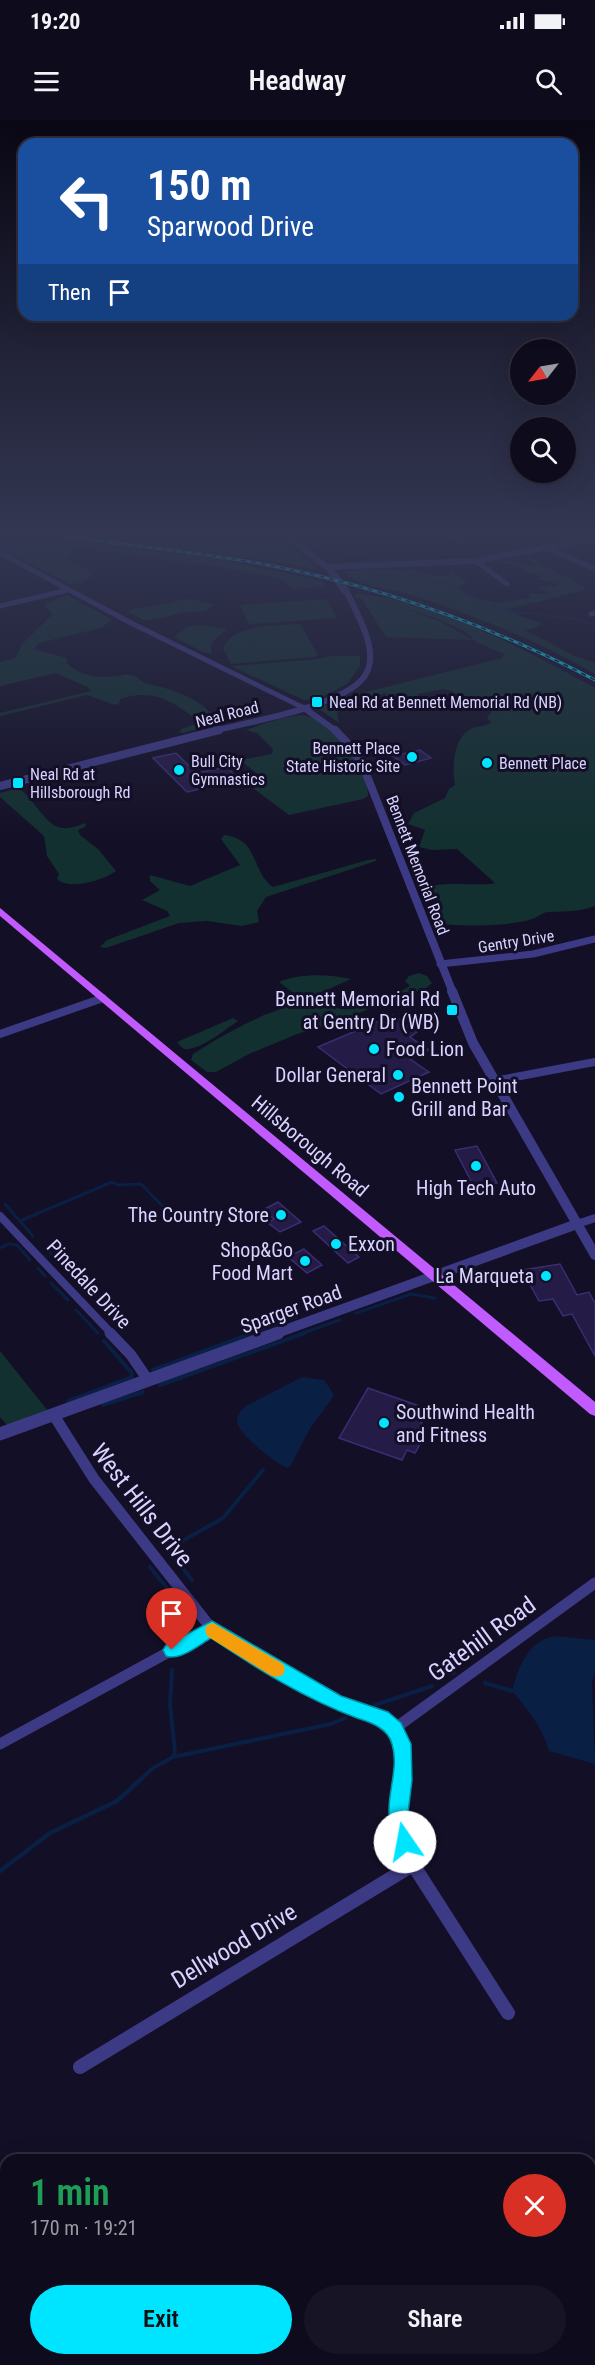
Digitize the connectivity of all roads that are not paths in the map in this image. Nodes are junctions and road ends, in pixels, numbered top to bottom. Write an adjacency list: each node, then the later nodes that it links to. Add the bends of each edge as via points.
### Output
1 (160, 636): 3 (street, Bennett Memorial Road)
2 (367, 636): 3 (street, Neal Road, via 370,668 363,679 350,690)
3 (304, 708): 4 (street, Neal Road); 7 (street, Bennett Memorial Road, via 341,736 363,766)
4 (0, 786)
5 (0, 911): 8 (main road, Hillsborough Road)
6 (595, 939): 7 (street, Gentry Drive, via 533,954)
7 (440, 964): 11 (street, Bennett Memorial Road, via 461,1019)
8 (103, 998): 9 (street); 16 (main road, Hillsborough Road)
9 (0, 1034)
10 (595, 1062): 11 (street)
11 (494, 1081): 14 (street, Bennett Memorial Road)
12 (0, 1216): 17 (street, Pinedale Drive, via 131,1356)
13 (595, 1218): 14 (street, Sparger Road)
14 (577, 1224): 15 (street, Bennett Memorial Road); 16 (street, Sparger Road)
15 (595, 1255)
16 (435, 1276): 17 (street, Sparger Road); 18 (main road, Hillsborough Road)
17 (148, 1380): 19 (street, Sparger Road)
18 (595, 1410)
19 (53, 1414): 20 (street, Sparger Road); 22 (street, West Hills Drive, via 75,1455)
20 (0, 1434)
21 (595, 1583): 23 (street, Gatehill Road)
22 (212, 1629): 23 (street, West Hills Drive, via 336,1702 367,1711); 24 (street)
23 (394, 1729): 25 (street, via 402,1744 403,1764 398,1813)
24 (0, 1744)
25 (411, 1866): 26 (street); 27 (street, Dellwood Drive)
26 (508, 2013)
27 (80, 2067)

